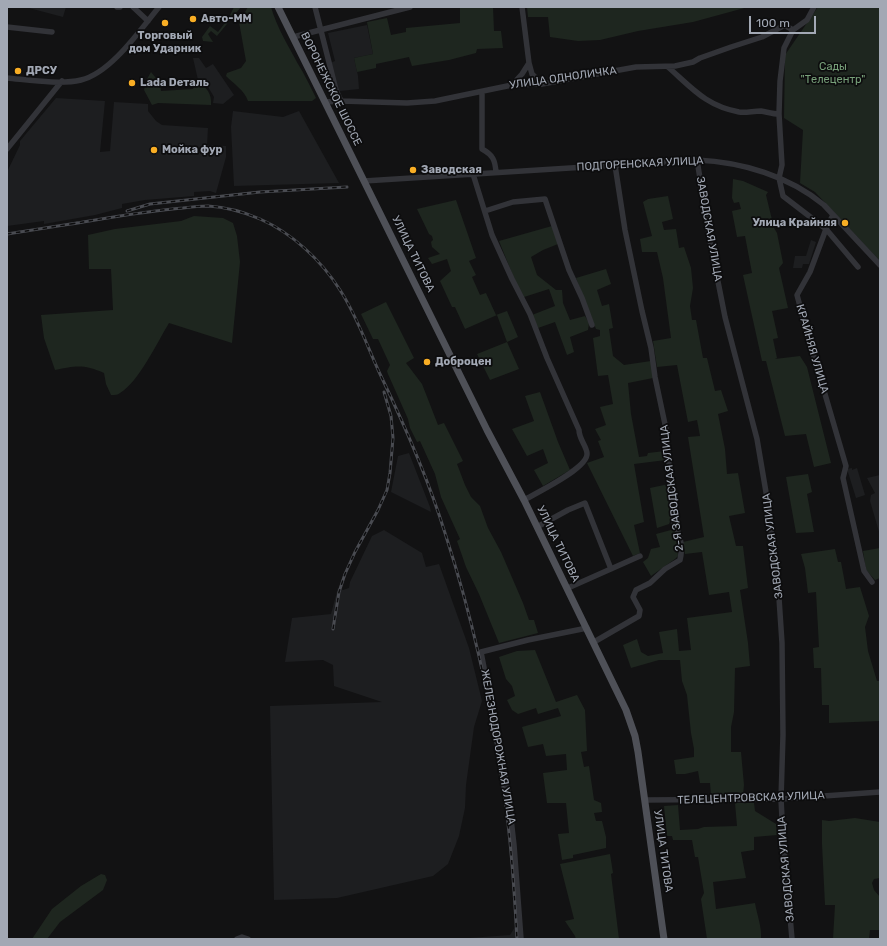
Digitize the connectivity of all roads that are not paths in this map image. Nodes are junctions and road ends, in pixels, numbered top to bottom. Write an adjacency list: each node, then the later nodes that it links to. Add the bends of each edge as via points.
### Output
1 (117, 7): 2 (street)
2 (120, 7)
3 (133, 7): 11 (street)
4 (159, 7): 11 (street)
5 (278, 7): 16 (main road, ВОРОНЕЖСКОЕ ШОССЕ)
6 (315, 7): 13 (street)
7 (410, 7): 10 (street)
8 (522, 7): 17 (street)
9 (814, 7): 14 (street, via 807,20)
10 (396, 9): 13 (street)
11 (148, 21): 20 (street, via 102,70 82,80)
12 (7, 27): 15 (street)
13 (321, 29): 16 (street); 24 (street, via 336,90)
14 (793, 30): 18 (street, УЛИЦА ОДНОЛИЧКА, via 782,26 762,37 693,62); 26 (street, via 784,48)
15 (52, 32)
16 (293, 37): 25 (main road, ВОРОНЕЖСКОЕ ШОССЕ)
17 (529, 63): 21 (street, via 532,74); 22 (street)
18 (668, 67): 21 (street, УЛИЦА ОДНОЛИЧКА, via 636,67); 26 (street, via 705,100 714,104 741,112 761,111)
19 (7, 78): 20 (street)
20 (62, 81): 27 (street)
21 (542, 84): 22 (street, УЛИЦА ОДНОЛИЧКА)
22 (512, 85): 23 (street, УЛИЦА ОДНОЛИЧКА)
23 (482, 92): 24 (street, УЛИЦА ОДНОЛИЧКА, via 407,102); 30 (street, via 482,149 488,152 495,162)
24 (341, 100): 25 (street, УЛИЦА ОДНОЛИЧКА)
25 (326, 102): 33 (main road, ВОРОНЕЖСКОЕ ШОССЕ)
26 (779, 114): 32 (street, via 782,165)
27 (7, 149)
28 (697, 160): 29 (street, ПОДГОРЕНСКАЯ УЛИЦА); 32 (street, ПОДГОРЕНСКАЯ УЛИЦА, via 734,163); 49 (street, ЗАВОДСКАЯ УЛИЦА, via 725,317 757,439 769,510 780,598 782,643)
29 (615, 165): 30 (street, ПОДГОРЕНСКАЯ УЛИЦА); 47 (street, 2-Я ЗАВОДСКАЯ УЛИЦА, via 625,230 652,348 666,429 674,523 681,552 680,560 636,590 633,597 640,610 639,616)
30 (496, 172): 31 (street, ПОДГОРЕНСКАЯ УЛИЦА)
31 (473, 174): 33 (street, ПОДГОРЕНСКАЯ УЛИЦА); 34 (street)
32 (779, 178): 35 (street, ПОДГОРЕНСКАЯ УЛИЦА, via 816,199); 36 (street, via 783,196)
33 (364, 181): 40 (main road, УЛИЦА ТИТОВА)
34 (485, 211): 39 (street, via 513,202 545,199 569,270); 40 (street, via 492,235 530,314 587,453 581,465)
35 (833, 214): 36 (street, КРАЙНЯЯ УЛИЦА); 37 (street, ПОДГОРЕНСКАЯ УЛИЦА)
36 (826, 229): 38 (street); 44 (street, КРАЙНЯЯ УЛИЦА, via 810,272 797,295 846,465 843,478 864,571)
37 (880, 265)
38 (858, 267)
39 (592, 325)
40 (524, 500): 41 (main road, УЛИЦА ТИТОВА)
41 (537, 527): 43 (street, via 585,503); 45 (main road, УЛИЦА ТИТОВА)
42 (640, 556): 43 (street)
43 (611, 569): 45 (street)
44 (872, 582)
45 (568, 588): 46 (main road, УЛИЦА ТИТОВА)
46 (586, 628): 47 (main road, УЛИЦА ТИТОВА); 53 (street, ЖЕЛЕЗНОДОРОЖНАЯ УЛИЦА, via 481,652 508,792)
47 (594, 642): 50 (main road, УЛИЦА ТИТОВА, via 626,710 635,736)
48 (880, 792): 49 (street, ТЕЛЕЦЕНТРОВСКАЯ УЛИЦА)
49 (781, 799): 50 (street, ТЕЛЕЦЕНТРОВСКАЯ УЛИЦА); 55 (street, ЗАВОДСКАЯ УЛИЦА, via 782,838)
50 (645, 800): 54 (main road, УЛИЦА ТИТОВА)
51 (237, 939): 52 (street)
52 (248, 939)
53 (521, 939)
54 (664, 939)
55 (792, 939)

